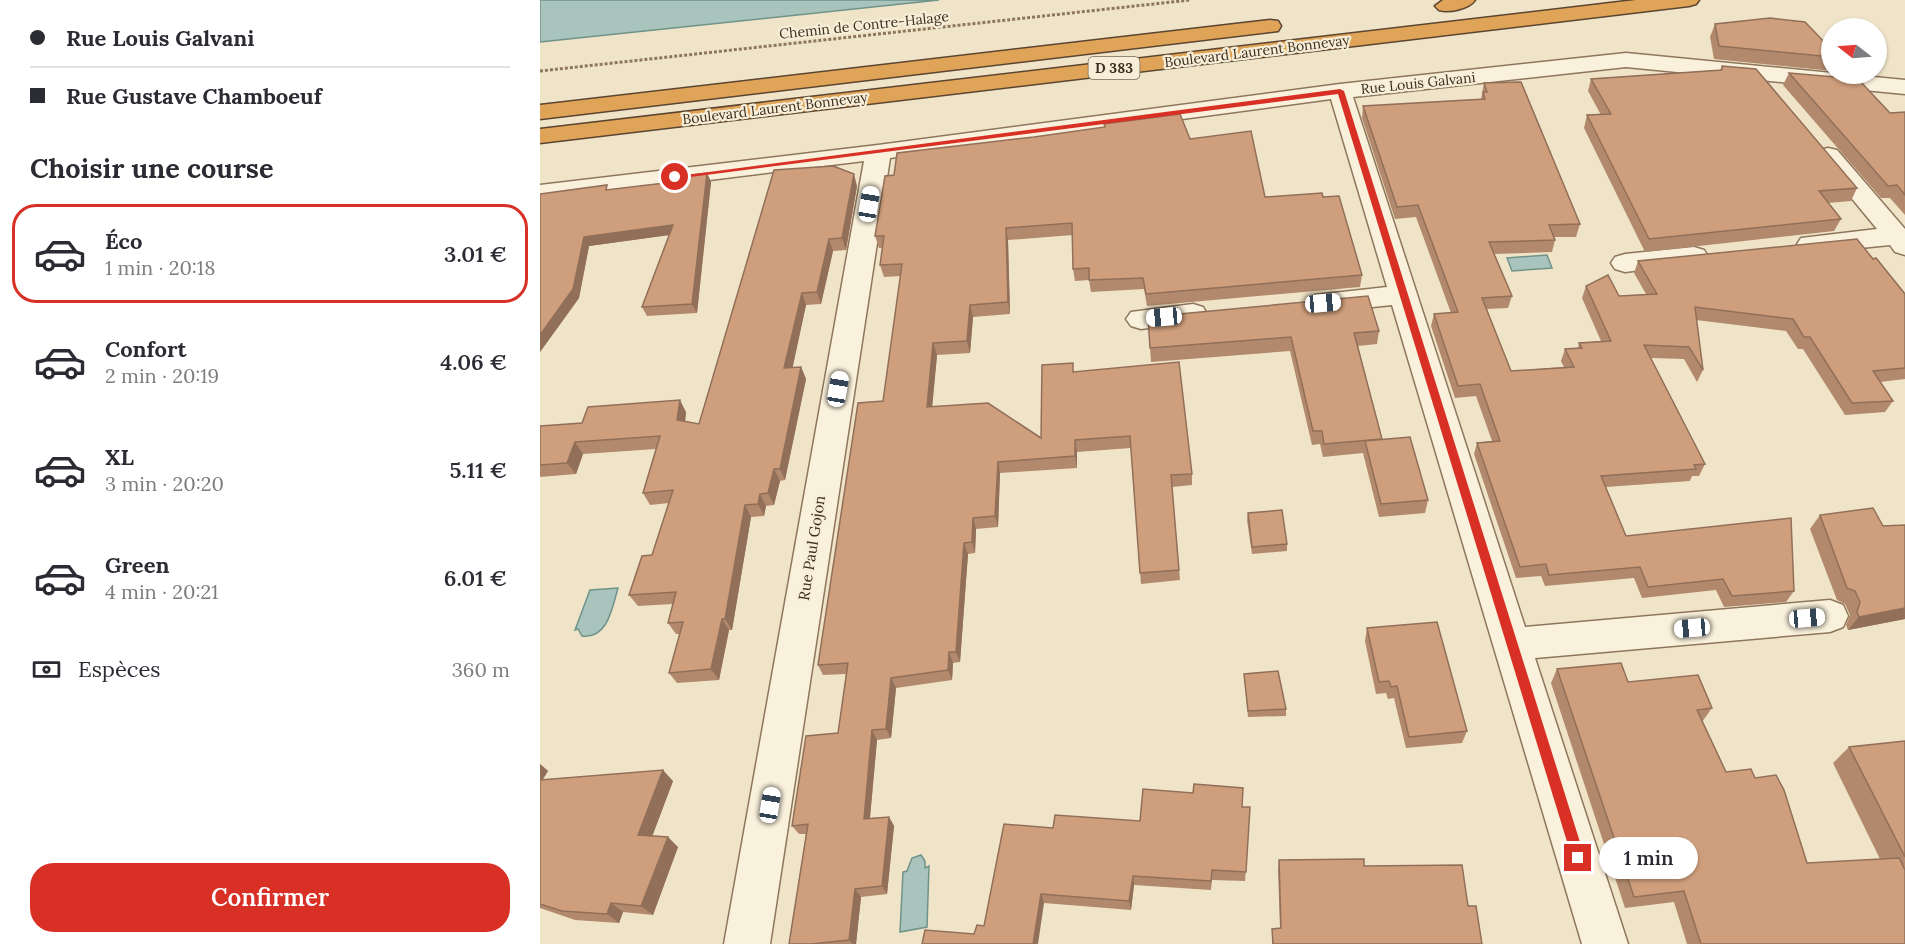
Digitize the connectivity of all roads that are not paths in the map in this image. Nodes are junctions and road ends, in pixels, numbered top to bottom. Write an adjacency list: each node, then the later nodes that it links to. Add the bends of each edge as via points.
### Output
1 (1689, 0): 10 (highway, Boulevard Laurent Bonnevay / D 383)
2 (1465, 2): 3 (highway)
3 (1422, 9)
4 (1291, 24): 9 (highway, Boulevard Laurent Bonnevay / D 383)
5 (1757, 71): 6 (street, Rue Louis Galvani); 7 (street, Rue Louis Galvani, via 1626,60); 8 (street)
6 (1905, 87)
7 (1340, 91): 12 (street, Rue Louis Galvani); 18 (street)
8 (1783, 101)
9 (540, 112)
10 (540, 136)
11 (1813, 137): 14 (street)
12 (878, 152): 13 (street, Rue Louis Galvani); 24 (street, Rue Paul Gojon)
13 (540, 193)
14 (1901, 241): 15 (street)
15 (1791, 246)
16 (1720, 253): 17 (street)
17 (1625, 263)
18 (1404, 295): 19 (street); 23 (street)
19 (1300, 305)
20 (1221, 312): 21 (street)
21 (1141, 319)
22 (1830, 616): 23 (street)
23 (1512, 644): 25 (street)
24 (747, 944)
25 (1605, 944)

